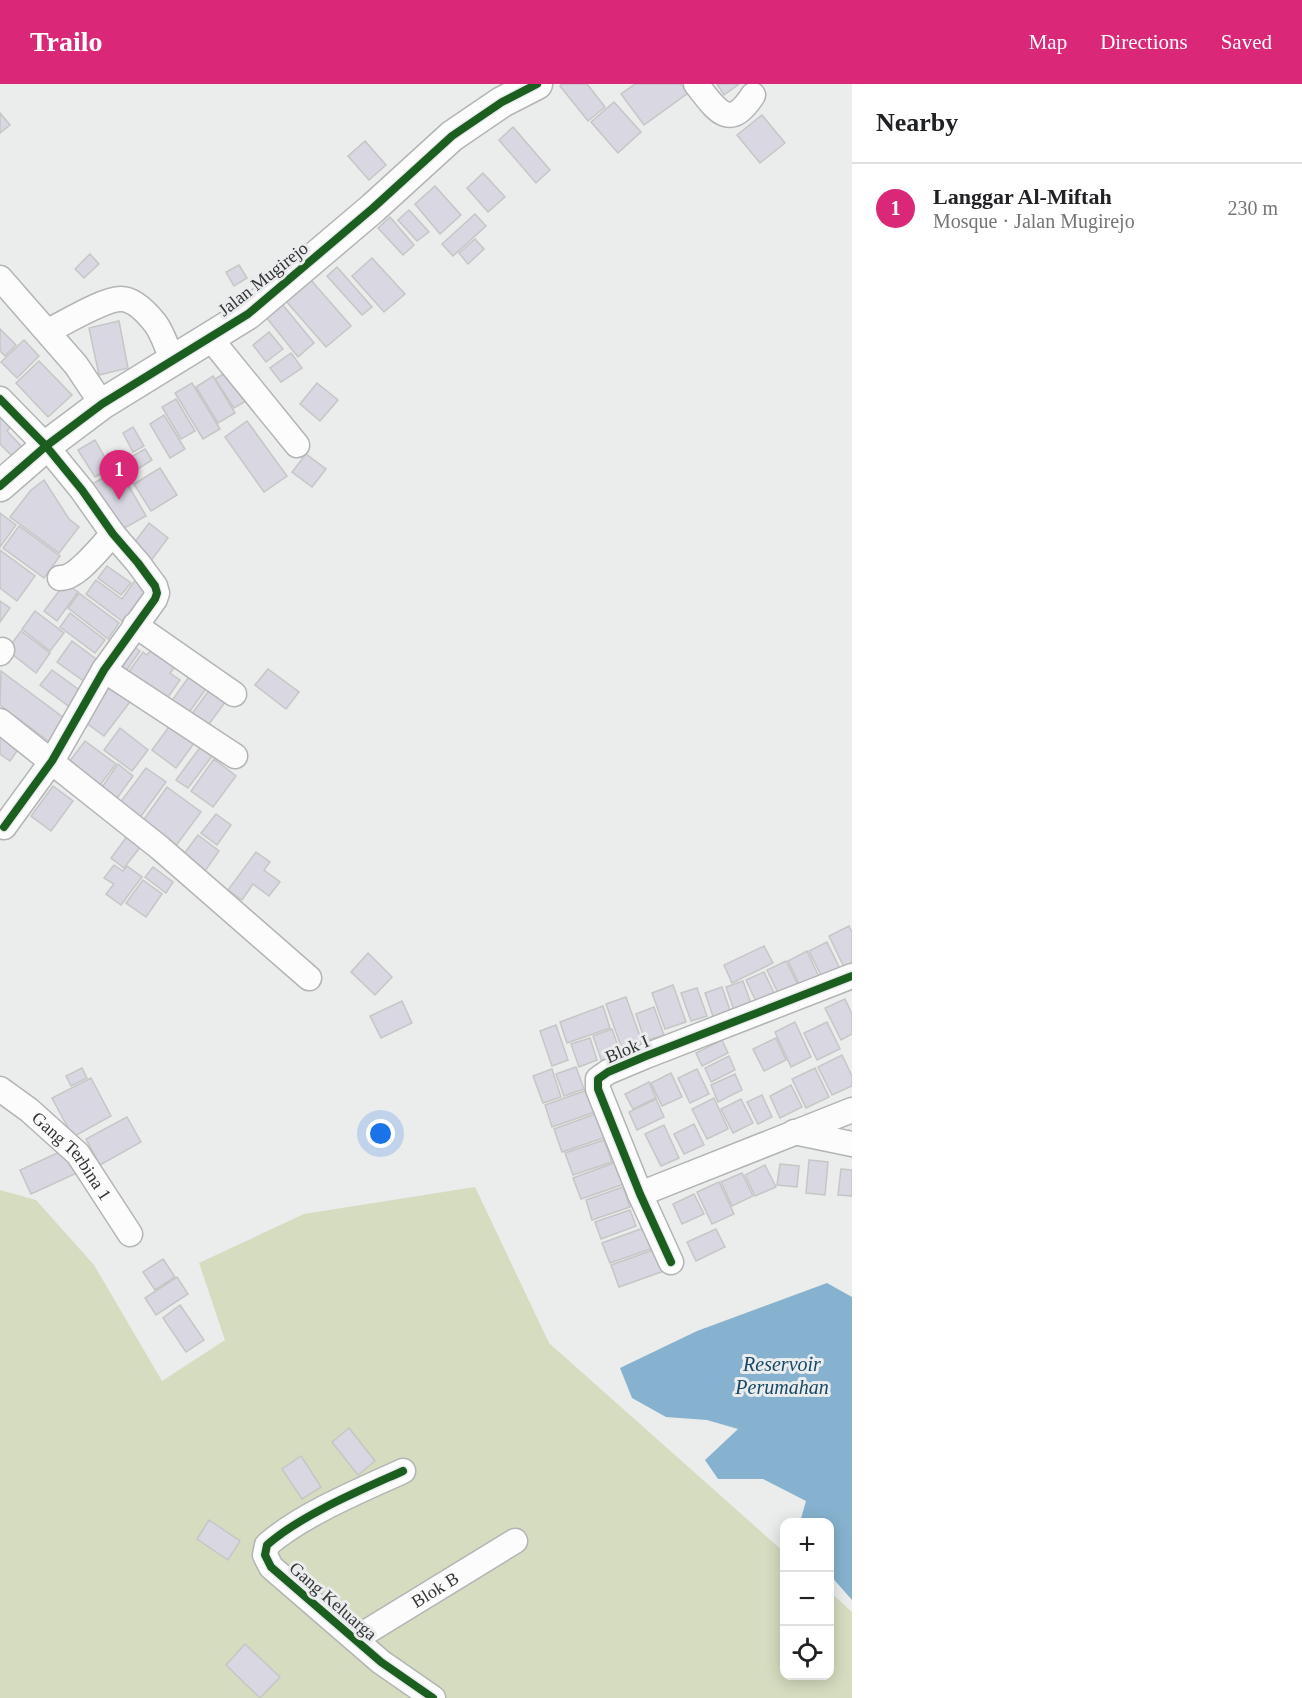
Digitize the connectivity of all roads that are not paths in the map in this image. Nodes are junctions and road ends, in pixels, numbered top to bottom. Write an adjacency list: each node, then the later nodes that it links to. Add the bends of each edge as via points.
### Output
1 (537, 84): 6 (street, Jalan Mugirejo, via 452,136 264,301)
2 (696, 84): 3 (street, via 726,115 739,113)
3 (753, 95)
4 (0, 278): 5 (street)
5 (48, 331): 7 (street, via 106,303 129,301 156,324); 9 (street)
6 (210, 338): 7 (street, Jalan Mugirejo); 10 (street)
7 (173, 361): 9 (street, Jalan Mugirejo)
8 (0, 399): 11 (street)
9 (102, 404): 11 (street, Jalan Mugirejo)
10 (297, 445)
11 (46, 446): 12 (street, Jalan Mugirejo); 13 (street)
12 (0, 486)
13 (112, 534): 14 (street, via 85,565); 15 (street, via 156,590 155,599)
14 (60, 578)
15 (135, 626): 16 (street); 17 (street)
16 (104, 670): 19 (street); 20 (street)
17 (234, 694)
18 (0, 721): 20 (street)
19 (235, 756)
20 (52, 761): 21 (street); 23 (street, via 160,848)
21 (4, 827)
22 (852, 976): 28 (street, Blok I, via 646,1056 598,1079 598,1089)
23 (309, 978)
24 (0, 1089): 29 (street, Gang Terbina 1, via 78,1154)
25 (852, 1110): 26 (street)
26 (794, 1132): 27 (street); 28 (street)
27 (852, 1144)
28 (640, 1194): 30 (street, Blok I)
29 (130, 1234)
30 (670, 1262)
31 (402, 1471): 33 (street, Gang Keluarga, via 295,1525 267,1545 265,1555 271,1567)
32 (515, 1541): 33 (street, Blok B)
33 (355, 1639): 34 (street, Gang Keluarga)
34 (433, 1698)

